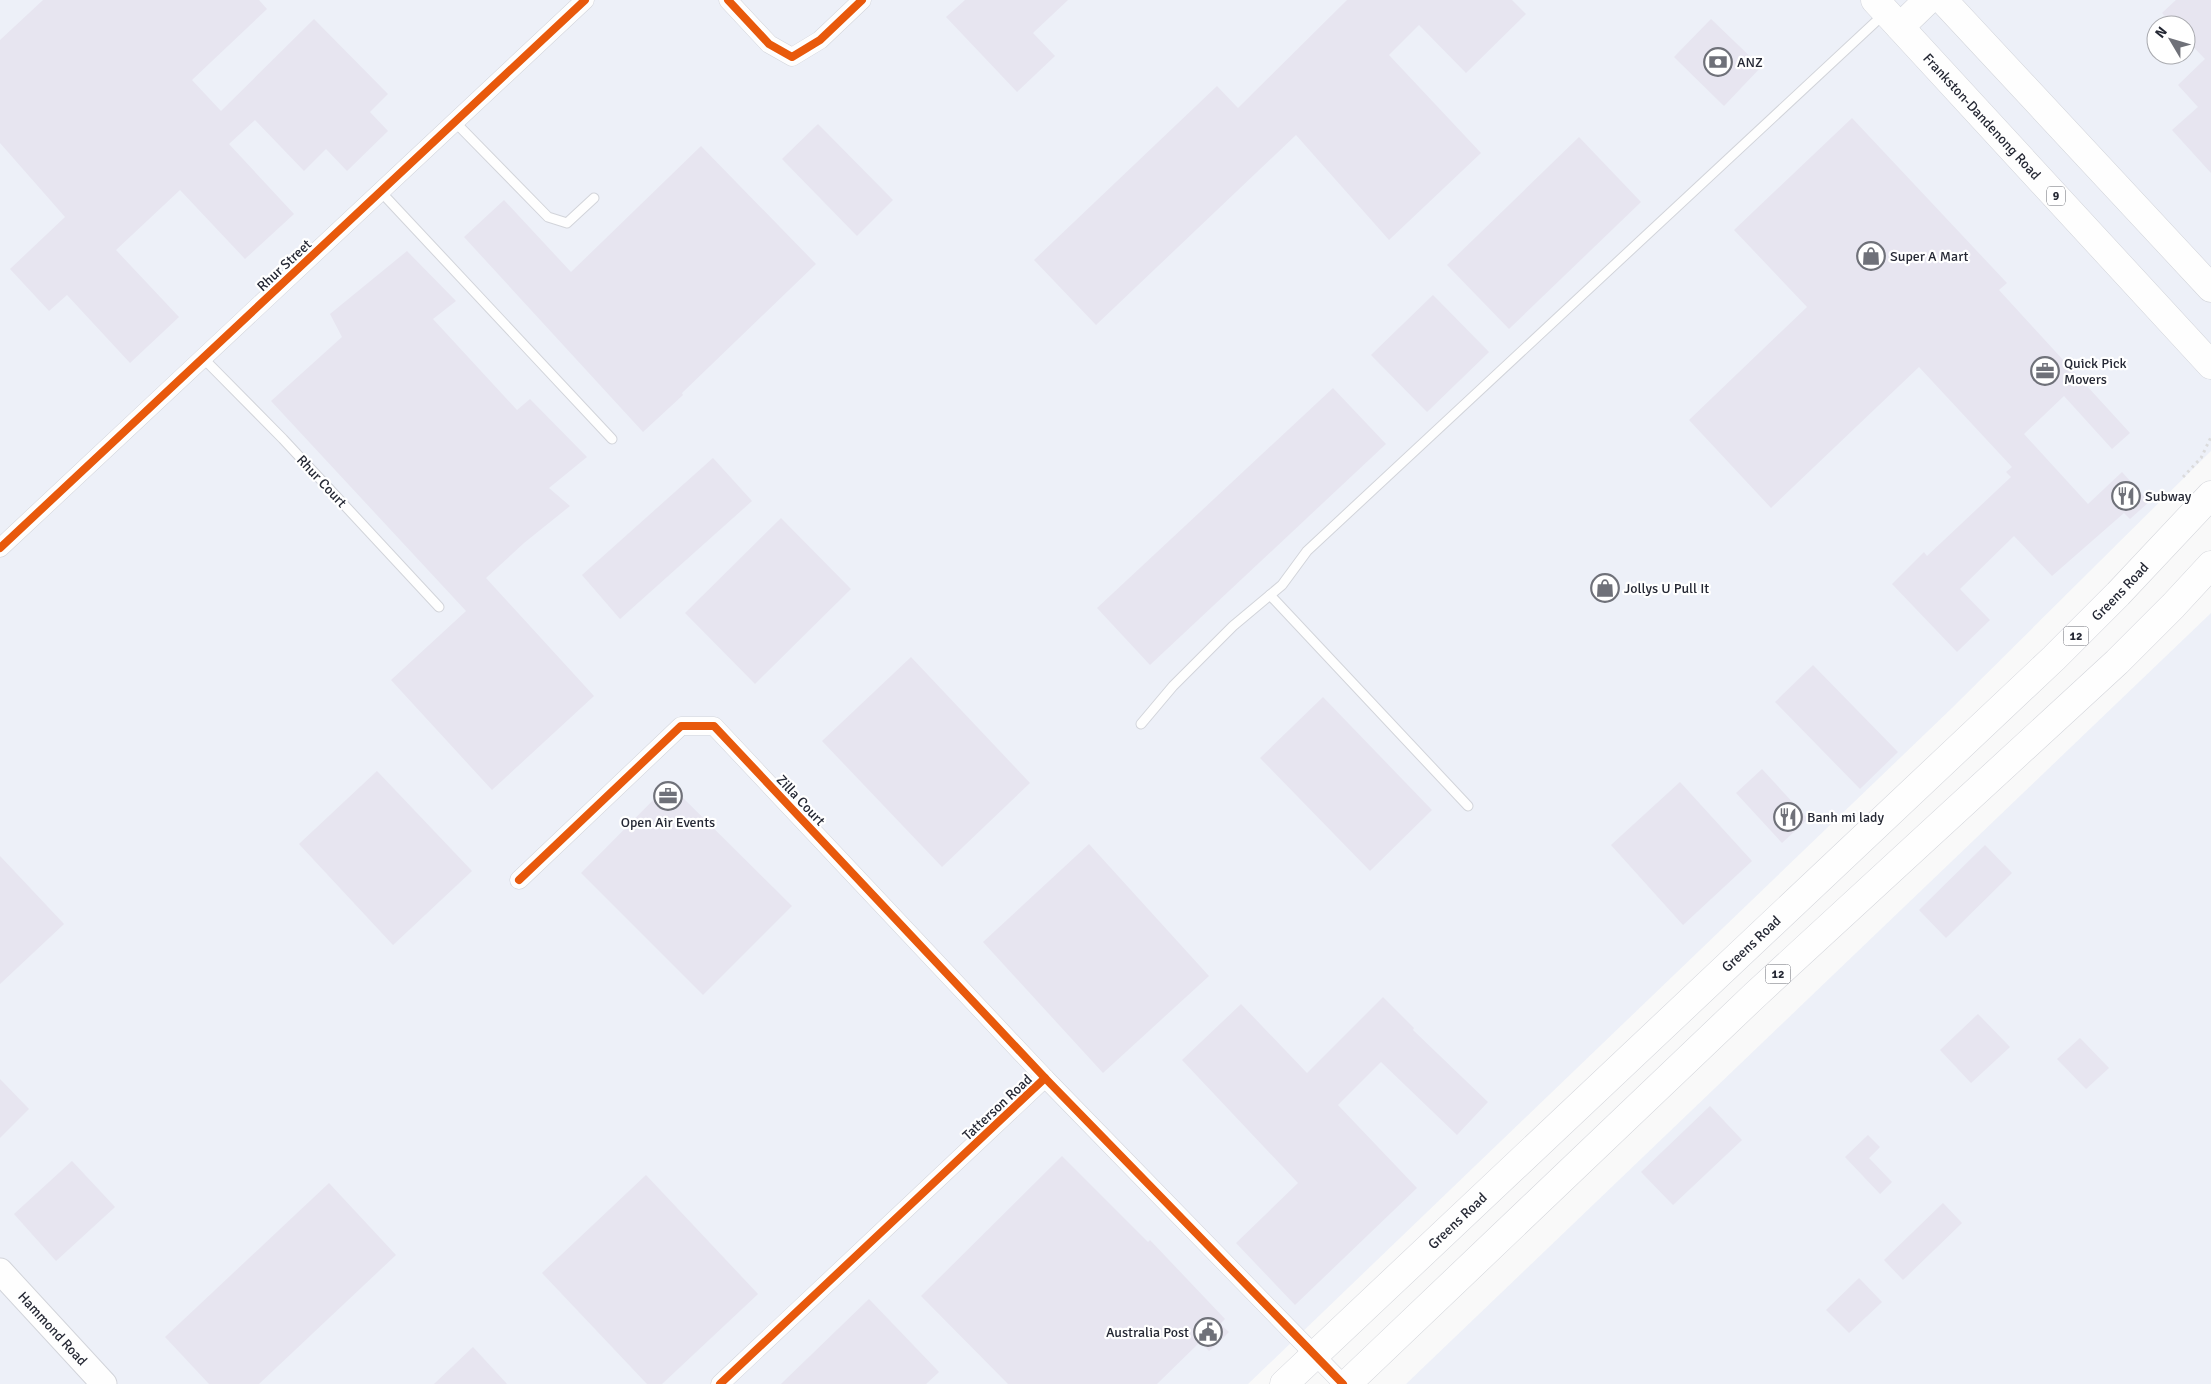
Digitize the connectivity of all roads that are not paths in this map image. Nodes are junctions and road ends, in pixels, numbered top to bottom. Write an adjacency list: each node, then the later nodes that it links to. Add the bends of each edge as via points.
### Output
1 (585, 0): 7 (street, Rhur Street)
2 (728, 0): 3 (street, via 770,44 792,57 820,40)
3 (862, 0)
4 (1928, 0): 6 (main road)
5 (1943, 0): 10 (main road)
6 (1887, 13): 12 (main road, Frankston-Dandenong Road / 9); 17 (lane, via 1307,551 1282,585)
7 (455, 122): 8 (street, Rhur Street); 9 (lane, via 548,217 567,222)
8 (381, 192): 11 (street, Rhur Street); 13 (lane)
9 (594, 198)
10 (2211, 288)
11 (203, 358): 15 (street, Rhur Street); 18 (lane, Rhur Court)
12 (2211, 365)
13 (612, 440)
14 (2211, 495): 20 (main road, Greens Road / 12, via 2054,658)
15 (0, 548)
16 (2211, 565): 21 (main road, 12, via 2144,635)
17 (1270, 594): 19 (lane, via 1173,686); 22 (lane)
18 (439, 607)
19 (1141, 724)
20 (1934, 770): 21 (main road); 26 (main road, Greens Road / 12)
21 (1964, 803): 30 (main road, 12, via 1755,995)
22 (1468, 806)
23 (519, 880): 24 (street, Zilla Court, via 681,726 714,726)
24 (1045, 1078): 26 (street, Tatterson Road); 28 (street, Tatterson Road)
25 (0, 1271): 27 (main road, Hammond Road)
26 (1315, 1355): 29 (main road, Greens Road / 12); 30 (street, Tatterson Road)
27 (104, 1384)
28 (720, 1384)
29 (1284, 1384)
30 (1345, 1384)

